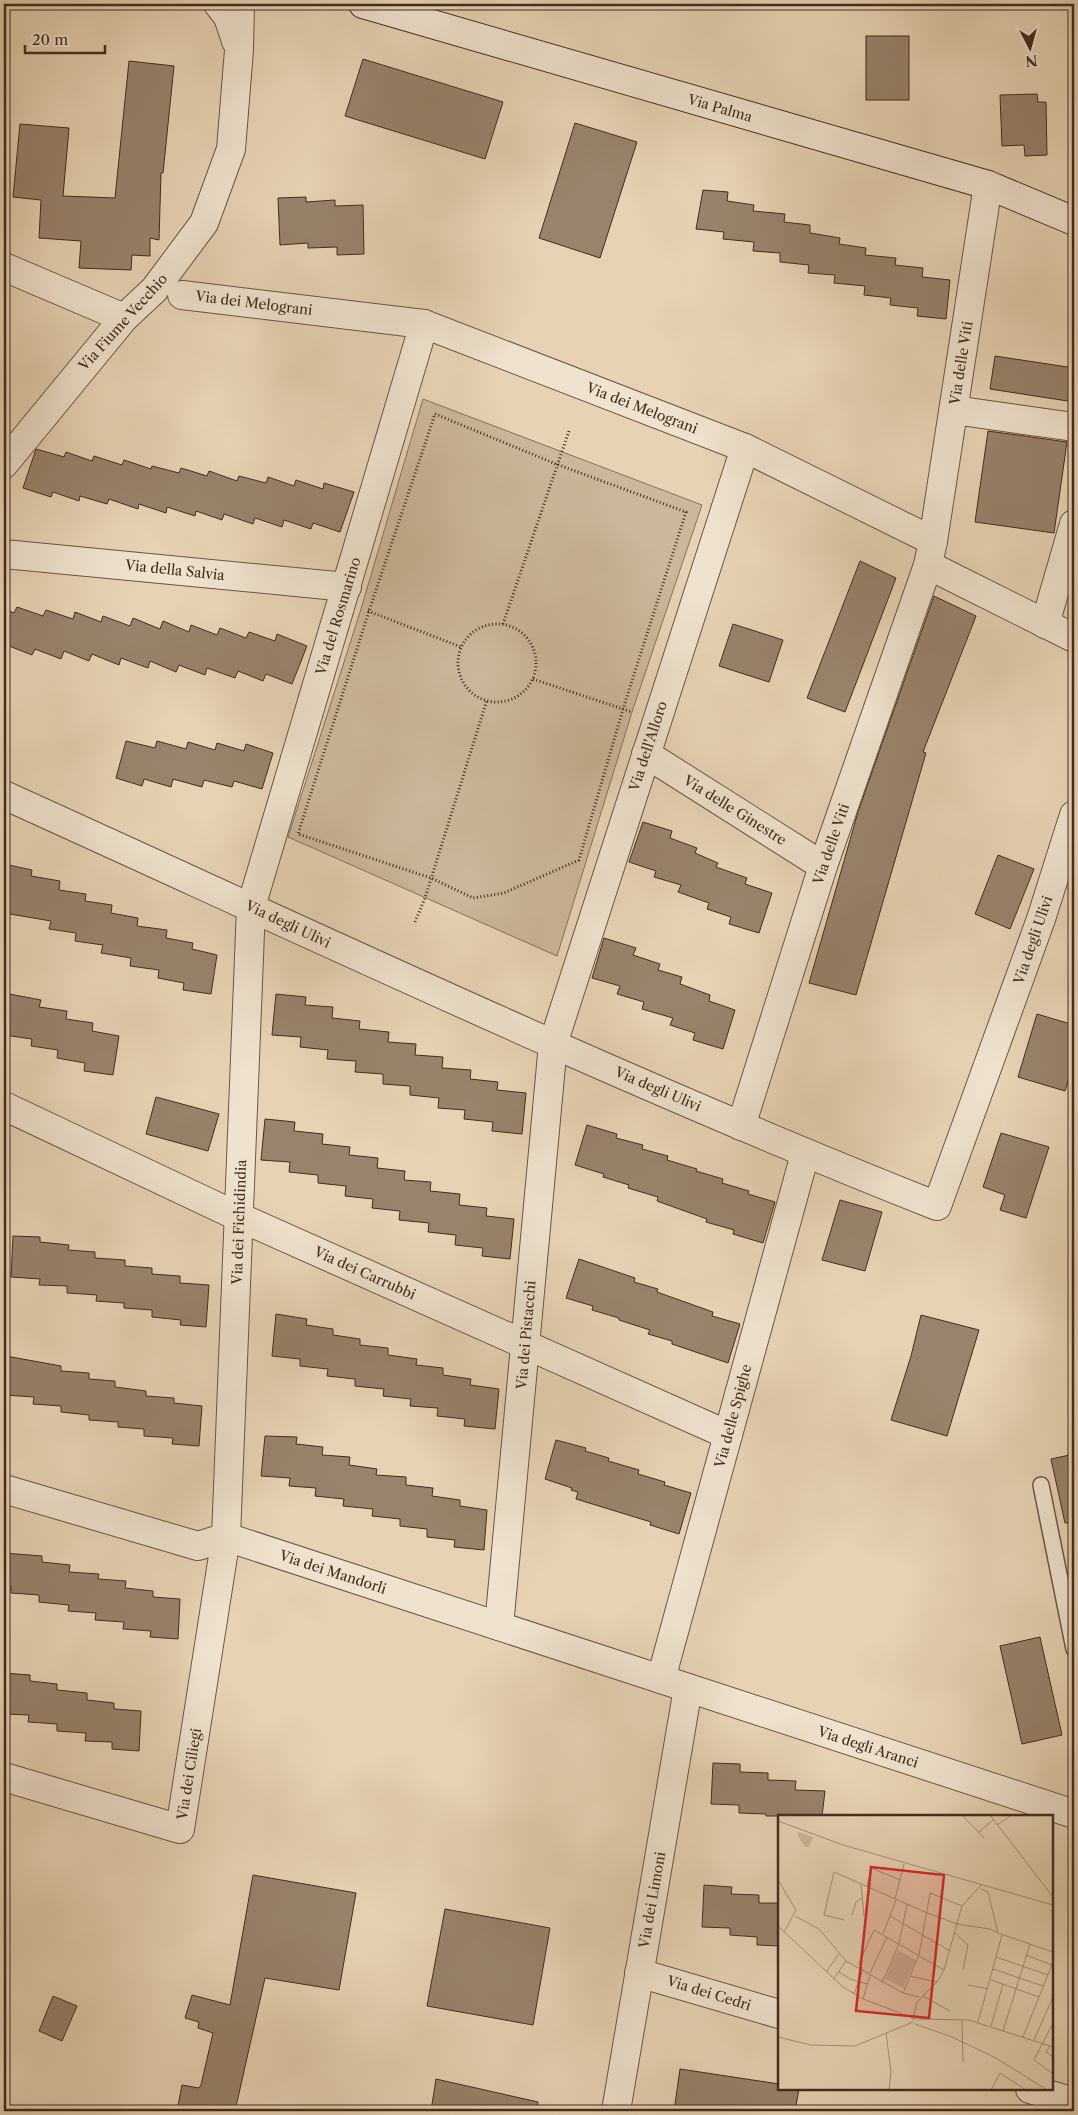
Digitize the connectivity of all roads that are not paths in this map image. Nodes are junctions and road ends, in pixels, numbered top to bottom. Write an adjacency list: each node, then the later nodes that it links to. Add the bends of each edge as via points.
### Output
1 (218, 4): 5 (street, via 228,17)
2 (240, 4): 5 (street)
3 (262, 4): 5 (street, via 249,22)
4 (363, 4): 6 (street, Via Palma)
5 (239, 50): 10 (street, Via Fiume Vecchio, via 231,149 204,223 154,290)
6 (988, 185): 7 (street, Via Palma); 12 (street, Via delle Viti)
7 (1074, 221)
8 (4, 267): 10 (street)
9 (182, 295): 11 (street, Via dei Melograni)
10 (124, 318): 15 (street, Via Fiume Vecchio)
11 (424, 324): 14 (street, Via dei Melograni); 19 (street, Via del Rosmarino)
12 (954, 410): 13 (street); 17 (street, Via delle Viti)
13 (1074, 427)
14 (745, 448): 17 (street, Via dei Melograni); 22 (street, Via dell'Alloro)
15 (4, 464)
16 (1074, 524): 20 (street)
17 (931, 553): 20 (street, Via dei Melograni); 25 (street, Via delle Viti)
18 (4, 554): 19 (street, Via della Salvia)
19 (345, 594): 26 (street, Via del Rosmarino)
20 (1045, 624): 21 (street, Via dei Melograni)
21 (1074, 638)
22 (646, 754): 25 (street, Via delle Ginestre); 27 (street, Via dell'Alloro)
23 (4, 795): 26 (street, Via degli Ulivi)
24 (1074, 815): 30 (street, Via degli Ulivi, via 1041,920 937,1206)
25 (823, 866): 29 (street, Via delle Viti)
26 (251, 907): 27 (street, Via degli Ulivi); 31 (street, Via dei Fichidindia)
27 (552, 1044): 29 (street, Via degli Ulivi); 32 (street, Via dei Pistacchi)
28 (4, 1106): 31 (street, Via dei Carrubbi)
29 (741, 1126): 30 (street, Via degli Ulivi)
30 (805, 1154): 33 (street, Via delle Spighe)
31 (239, 1217): 32 (street, Via dei Carrubbi); 36 (street, Via dei Fichidindia)
32 (525, 1344): 33 (street, Via dei Carrubbi); 37 (street, Via dei Pistacchi)
33 (728, 1435): 39 (street, Via delle Spighe)
34 (1041, 1485): 38 (lane)
35 (4, 1489): 36 (street, via 198,1546)
36 (226, 1537): 37 (street, Via dei Mandorli); 41 (street, Via dei Ciliegi, via 180,1829)
37 (499, 1626): 39 (street, Via dei Mandorli)
38 (1074, 1649)
39 (661, 1679): 40 (street, Via degli Aranci)
40 (688, 1688): 42 (street, Via degli Aranci); 43 (street, Via dei Limoni)
41 (4, 1777)
42 (1074, 1814)
43 (639, 1973): 44 (street, Via dei Cedri); 47 (street, Via dei Limoni)
44 (778, 2014)
45 (1033, 2090): 46 (street)
46 (1074, 2102)
47 (616, 2111)

